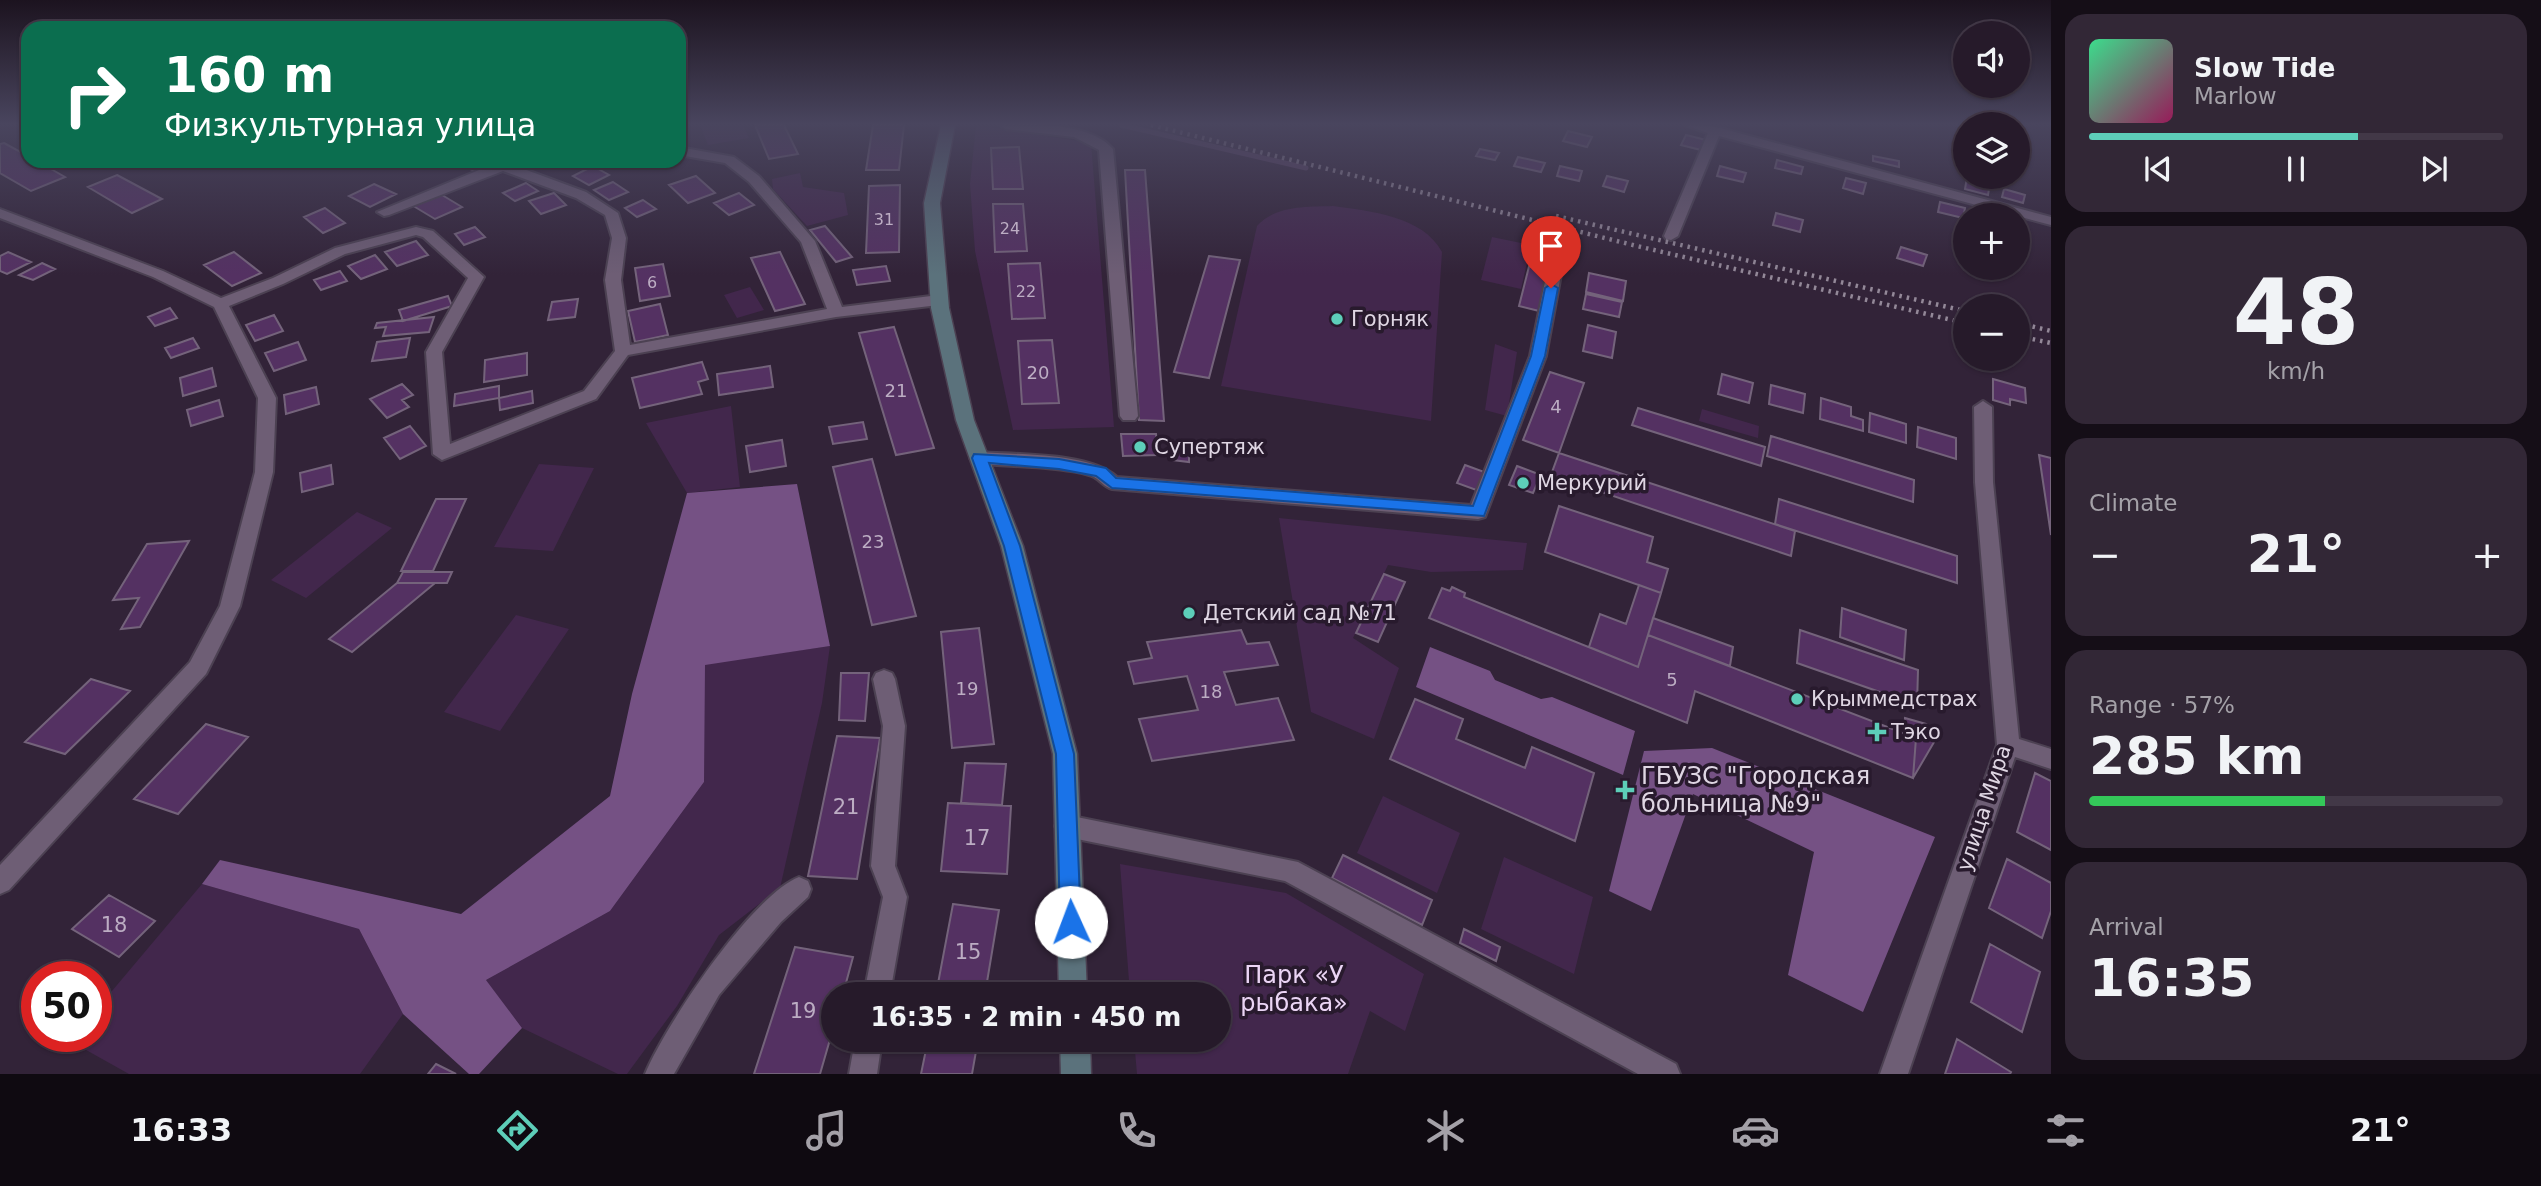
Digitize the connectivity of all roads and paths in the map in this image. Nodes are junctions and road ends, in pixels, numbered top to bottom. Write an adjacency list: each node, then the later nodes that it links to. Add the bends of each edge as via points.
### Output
1 (479, 175): 8 (street)
2 (534, 175): 16 (street, via 611,213 619,238 612,280)
3 (749, 175): 15 (street, via 808,241)
4 (937, 175): 13 (main road, via 933,203)
5 (1108, 175): 18 (street)
6 (1697, 175): 11 (street)
7 (1880, 175): 10 (street)
8 (384, 212)
9 (0, 213): 14 (street, via 158,274)
10 (2051, 221)
11 (1671, 236)
12 (1560, 242): 19 (street, via 1538,356 1478,512 1112,483 1100,472 1059,464)
13 (939, 300): 15 (street); 19 (main road, via 965,420)
14 (220, 304): 16 (street, via 340,251 416,231 428,234 476,277 434,352 442,454 590,395); 24 (street, via 267,398 264,472 230,607 198,668)
15 (836, 312): 16 (street)
16 (623, 351)
17 (1983, 407): 21 (street, улица Мира, via 1984,482)
18 (1129, 416)
19 (979, 458): 23 (main road, via 1012,546 1065,754)
20 (884, 679): 26 (street, via 894,726 883,866 895,897)
21 (2008, 745): 22 (street); 34 (street, улица Мира)
22 (2051, 759)
23 (1067, 826): 27 (main road); 33 (street, via 1289,870)
24 (0, 881)
25 (799, 889): 30 (street, via 772,913 710,986)
26 (879, 982)
27 (1073, 982)
28 (867, 1052): 31 (street)
29 (1075, 1052): 32 (main road)
30 (659, 1074)
31 (863, 1074)
32 (1076, 1074)
33 (1666, 1074)
34 (1894, 1074)

